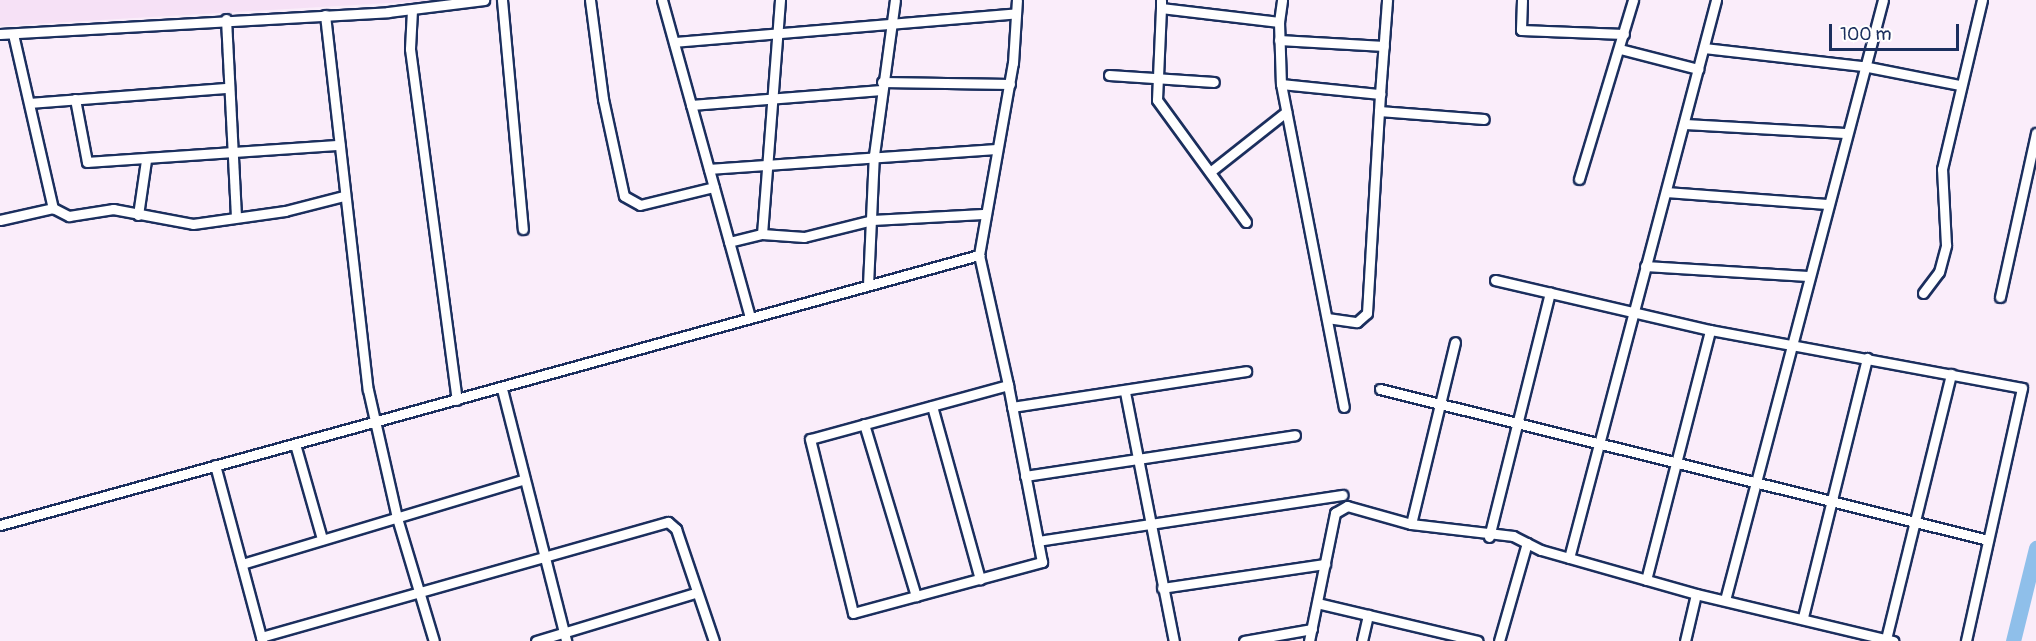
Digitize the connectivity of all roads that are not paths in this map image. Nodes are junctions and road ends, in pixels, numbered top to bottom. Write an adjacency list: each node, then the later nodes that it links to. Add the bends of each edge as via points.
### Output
1 (484, 0): 16 (street)
2 (502, 0): 72 (street)
3 (590, 0): 61 (street, via 603,99 624,196 640,205)
4 (662, 0): 27 (street)
5 (780, 0): 24 (street)
6 (895, 0): 21 (street)
7 (1017, 0): 17 (street)
8 (1282, 0): 20 (street)
9 (1388, 0): 28 (street)
10 (1522, 0): 25 (street, via 1521,30)
11 (1633, 0): 25 (street)
12 (1716, 0): 29 (street)
13 (1883, 0): 31 (street)
14 (1982, 0): 38 (street)
15 (1161, 4): 20 (street); 34 (street)
16 (412, 10): 18 (street); 96 (street, via 410,49)
17 (1016, 13): 21 (street); 36 (street)
18 (325, 15): 19 (street); 52 (street)
19 (226, 19): 23 (street); 40 (street)
20 (1279, 22): 26 (street)
21 (891, 25): 24 (street); 39 (street)
22 (0, 34): 23 (street)
23 (13, 34): 44 (street)
24 (777, 34): 27 (street); 43 (street)
25 (1624, 34): 30 (street)
26 (1279, 40): 28 (street); 37 (street)
27 (674, 42): 45 (street)
28 (1384, 46): 41 (street)
29 (1704, 48): 31 (street); 32 (street)
30 (1620, 50): 32 (street); 60 (street)
31 (1863, 66): 38 (street); 50 (street)
32 (1698, 69): 49 (street)
33 (1109, 75): 34 (street)
34 (1157, 78): 35 (street); 59 (street, via 1157,100)
35 (1214, 82)
36 (1010, 84): 39 (street); 53 (street)
37 (1281, 84): 41 (street); 47 (street)
38 (1960, 85): 81 (street, via 1942,170 1946,245 1939,272)
39 (882, 86): 43 (street); 55 (street)
40 (227, 88): 42 (street); 54 (street)
41 (1380, 94): 46 (street)
42 (75, 99): 44 (street); 56 (street, via 86,161)
43 (772, 100): 45 (street); 57 (street)
44 (30, 104): 65 (street)
45 (691, 105): 58 (street)
46 (1379, 111): 48 (street); 85 (street, via 1367,313 1357,322)
47 (1286, 112): 59 (street); 85 (street)
48 (1484, 118)
49 (1684, 124): 50 (street); 62 (street)
50 (1845, 133): 64 (street)
51 (2036, 133): 82 (street)
52 (339, 145): 54 (street); 63 (street)
53 (994, 150): 55 (street); 66 (street)
54 (230, 153): 56 (street); 68 (street)
55 (874, 155): 57 (street); 70 (street)
56 (146, 160): 67 (street)
57 (767, 163): 58 (street); 73 (street)
58 (709, 169): 61 (street)
59 (1210, 172): 71 (street)
60 (1579, 178)
61 (714, 187): 74 (street)
62 (1667, 192): 64 (street); 76 (street)
63 (344, 196): 68 (street, via 285,211); 101 (street)
64 (1826, 204): 77 (street)
65 (53, 208): 67 (street, via 69,216 108,209); 69 (street)
66 (983, 214): 70 (street); 75 (street)
67 (138, 215): 68 (street, via 186,224)
68 (236, 215)
69 (0, 220)
70 (872, 220): 73 (street, via 797,237); 79 (street)
71 (1246, 222)
72 (523, 229)
73 (762, 234): 74 (street)
74 (729, 242): 84 (street)
75 (979, 255): 79 (street); 92 (street)
76 (1645, 266): 77 (street); 83 (street)
77 (1808, 276): 87 (street)
78 (1495, 280): 80 (street)
79 (867, 285): 84 (street)
80 (1550, 293): 83 (street); 102 (street)
81 (1923, 293)
82 (2000, 297)
83 (1631, 312): 86 (street); 105 (street)
84 (750, 318): 93 (street)
85 (1327, 318): 100 (street)
86 (1710, 330): 87 (street); 108 (street)
87 (1792, 341): 89 (street); 112 (street)
88 (1455, 342): 97 (street)
89 (1867, 358): 91 (street); 114 (street)
90 (1246, 371): 95 (street)
91 (1951, 374): 116 (street); 122 (street, via 2024,390)
92 (1008, 386): 98 (street); 99 (street)
93 (502, 388): 96 (street); 111 (street)
94 (1380, 389): 97 (street)
95 (1125, 392): 99 (street); 107 (street)
96 (457, 400): 101 (street)
97 (1439, 404): 102 (street); 118 (street)
98 (932, 406): 103 (street); 129 (street)
99 (1012, 407): 110 (street)
100 (1344, 407)
101 (374, 422): 106 (street); 115 (street)
102 (1519, 422): 105 (street); 120 (street)
103 (864, 424): 135 (street); 135 (street, via 810,439 853,613)
104 (1295, 435): 107 (street)
105 (1597, 442): 108 (street); 126 (street)
106 (295, 444): 109 (street); 121 (street)
107 (1137, 460): 110 (street); 117 (street)
108 (1675, 461): 112 (street); 130 (street)
109 (215, 465): 119 (street); 127 (street)
110 (1025, 476): 123 (street)
111 (525, 479): 115 (street); 125 (street)
112 (1756, 483): 114 (street); 136 (street)
113 (1343, 495): 117 (street)
114 (1835, 502): 116 (street); 139 (street)
115 (397, 518): 121 (street); 132 (street)
116 (1912, 522): 122 (street); 144 (street)
117 (1150, 524): 123 (street); 131 (street)
118 (1411, 524): 120 (street); 128 (street, via 1340,507)
119 (0, 525)
120 (1489, 537): 124 (street, via 1513,536)
121 (322, 539): 127 (street)
122 (1988, 540): 155 (street)
123 (1038, 541): 129 (street, via 1042,562)
124 (1527, 543): 126 (street); 153 (street)
125 (544, 556): 132 (street); 133 (street, via 668,522 678,533); 141 (street)
126 (1569, 558): 130 (street)
127 (242, 564): 143 (street)
128 (1325, 564): 131 (street); 137 (street)
129 (980, 579): 135 (street)
130 (1646, 580): 134 (street)
131 (1162, 588): 148 (street)
132 (420, 592): 143 (street); 145 (street)
133 (695, 593): 141 (street); 147 (street)
134 (1696, 594): 136 (street); 154 (street)
135 (916, 596)
136 (1725, 600): 139 (street)
137 (1317, 603): 138 (street); 140 (street)
138 (1368, 615): 142 (street); 151 (street)
139 (1803, 617): 144 (street)
140 (1312, 629): 149 (street); 150 (street)
141 (565, 637): 146 (street)
142 (1445, 637): 152 (street)
143 (262, 639)
144 (1889, 640)
145 (434, 641)
146 (536, 641)
147 (714, 641)
148 (1174, 641)
149 (1244, 641)
150 (1309, 641)
151 (1362, 641)
152 (1478, 641)
153 (1499, 641)
154 (1685, 641)
155 (1966, 641)

